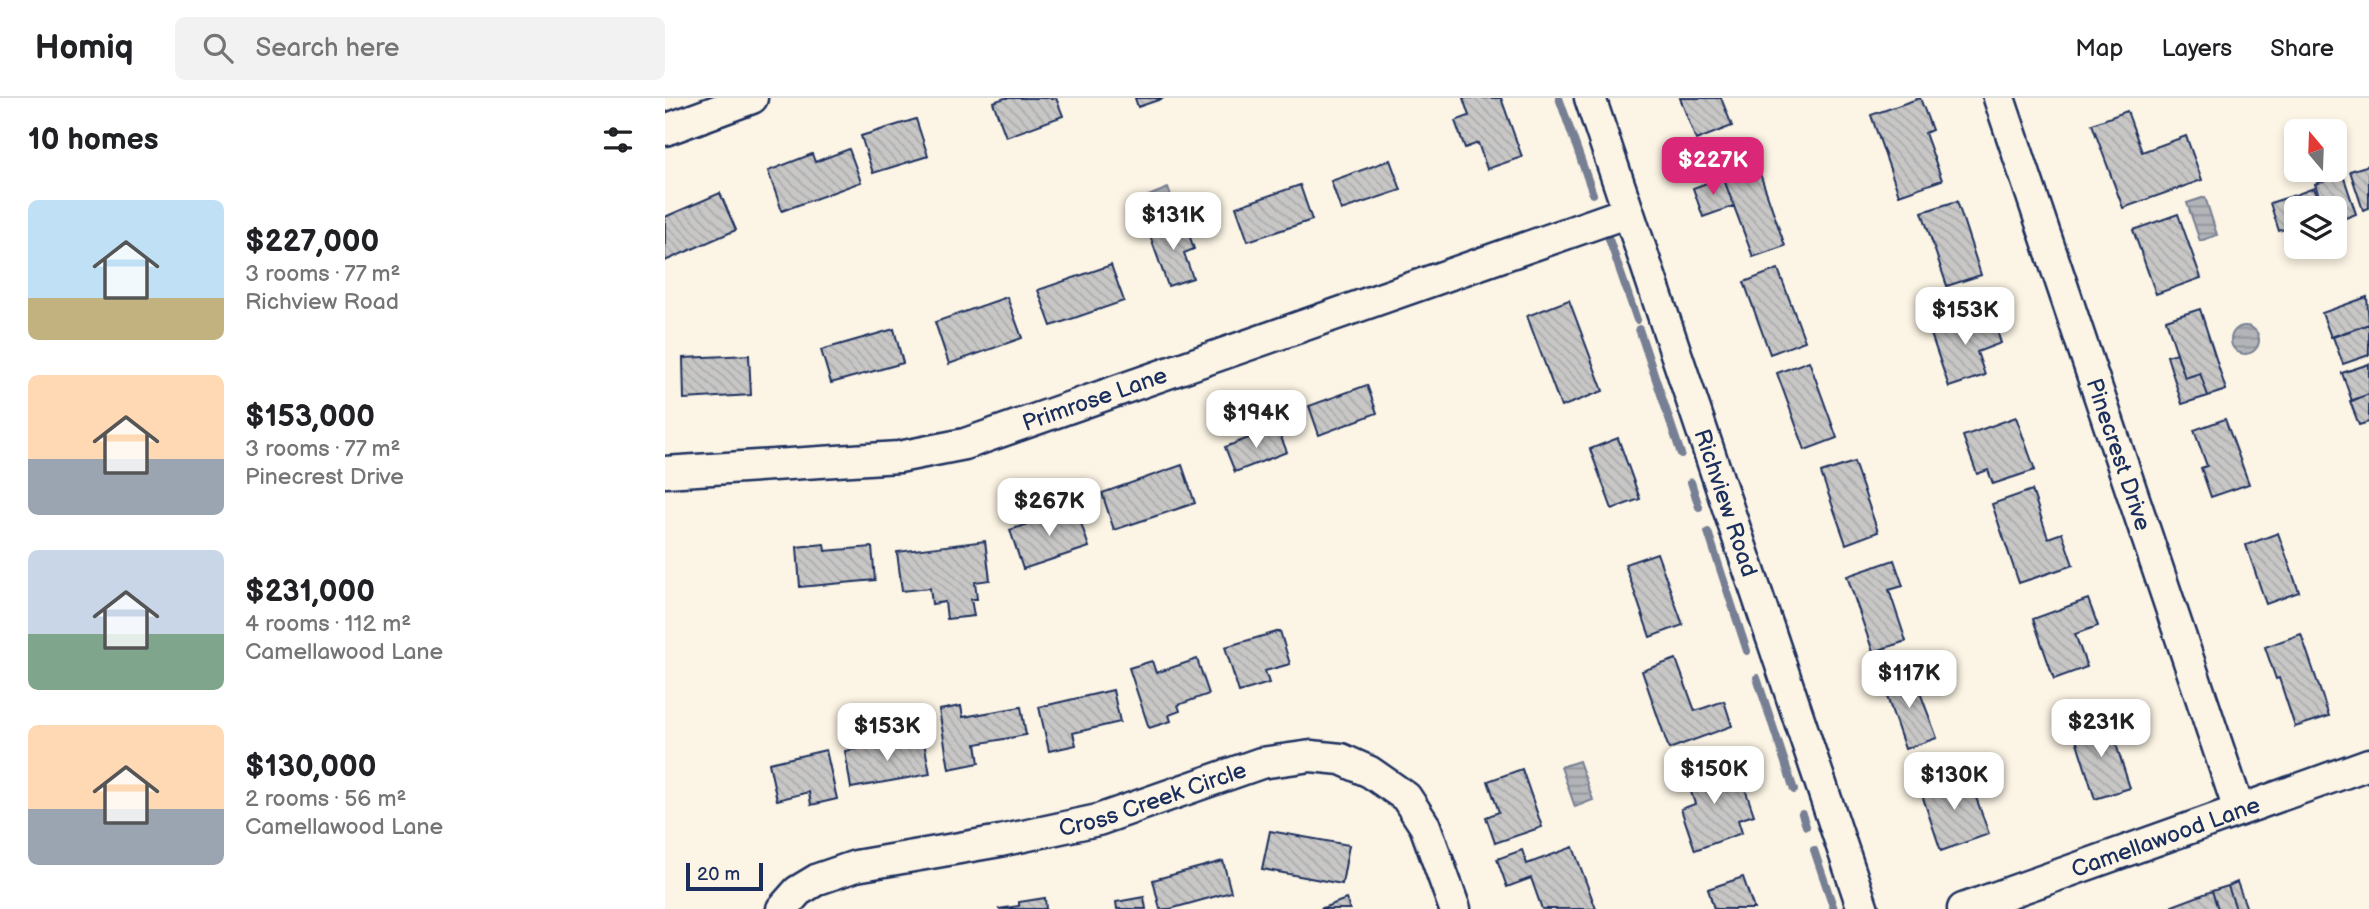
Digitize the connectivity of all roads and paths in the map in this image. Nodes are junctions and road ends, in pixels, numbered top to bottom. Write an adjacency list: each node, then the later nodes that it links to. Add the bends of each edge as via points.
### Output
1 (752, 98): 4 (street)
2 (1590, 98): 5 (street, Richview Road)
3 (1999, 98): 8 (street, Pinecrest Drive)
4 (665, 130)
5 (1628, 212): 6 (street, Primrose Lane, via 965,444 899,457); 11 (street, Richview Road)
6 (665, 472)
7 (2369, 764): 8 (street, Camellawood Lane)
8 (2239, 810): 12 (street, Camellawood Lane)
9 (782, 909): 10 (street, Cross Creek Circle, via 798,891 818,879 856,866 1098,820 1261,763 1311,756 1341,759 1406,797 1425,826)
10 (1455, 909)
11 (1863, 909)
12 (1963, 909)

